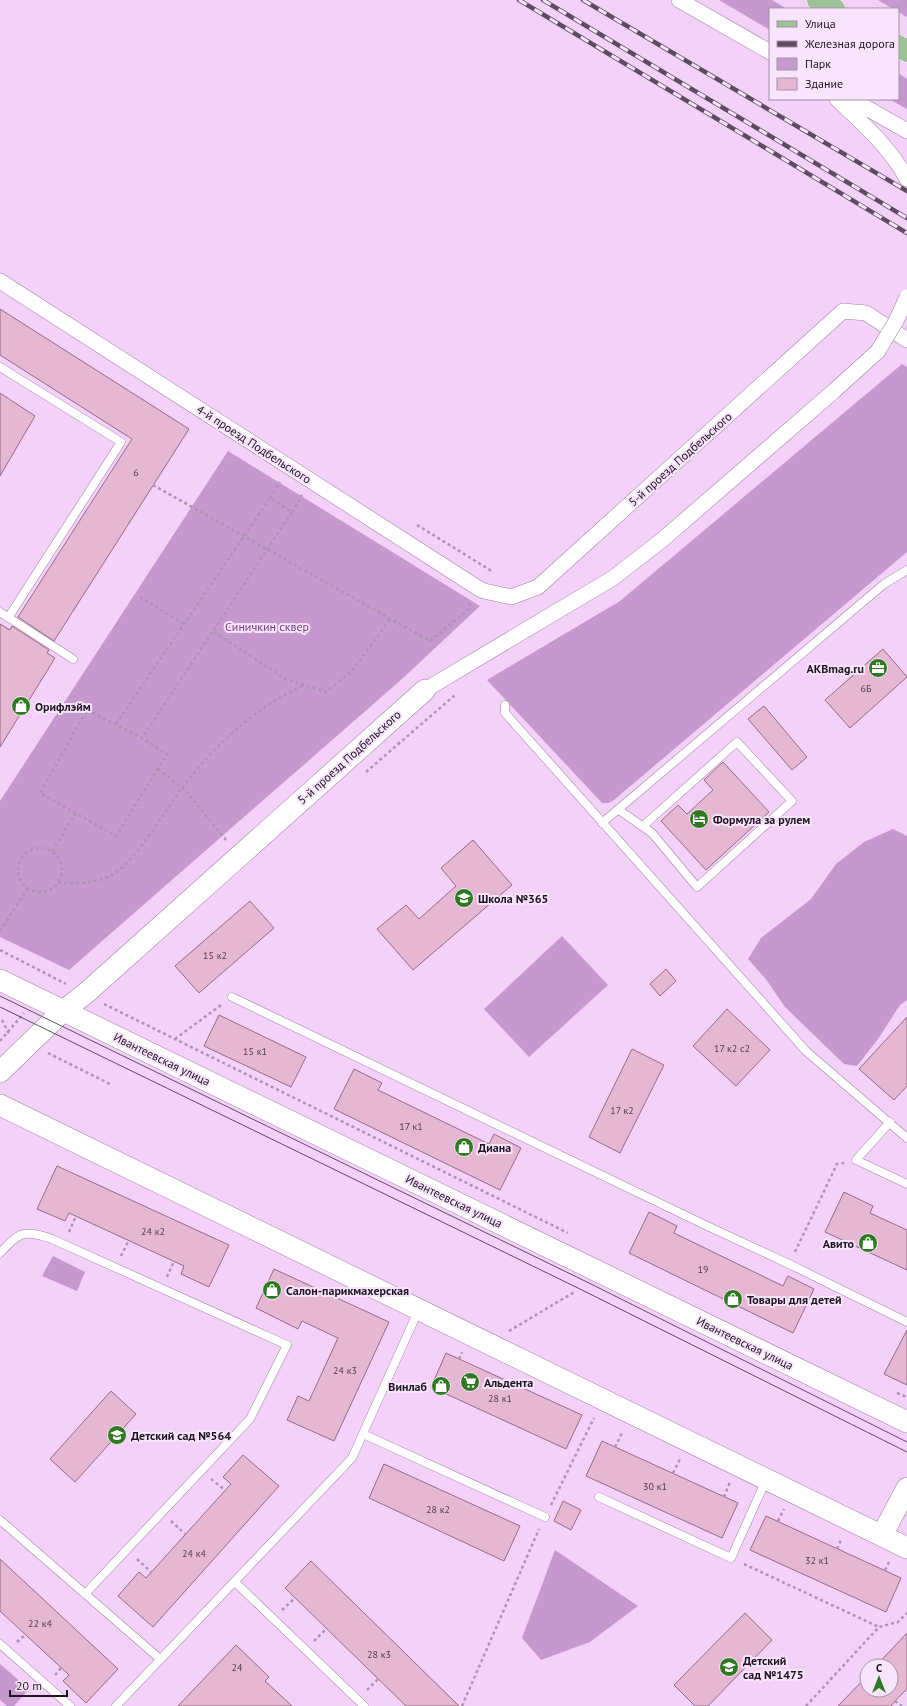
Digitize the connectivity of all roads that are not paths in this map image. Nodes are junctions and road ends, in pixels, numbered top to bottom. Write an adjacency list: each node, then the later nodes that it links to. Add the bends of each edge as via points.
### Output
1 (680, 0): 4 (street)
2 (818, 0): 3 (main road)
3 (832, 8)
4 (769, 51)
5 (838, 100): 8 (street, via 888,149 900,164)
6 (854, 100): 7 (street)
7 (907, 131)
8 (907, 179)
9 (0, 281): 16 (street, 4-й проезд Подбельского, via 478,588)
10 (907, 297): 13 (street, bridge)
11 (907, 320): 13 (street, bridge)
12 (907, 340): 16 (street, 5-й проезд Подбельского, via 866,313 843,311 538,587)
13 (878, 350): 20 (street, 5-й проезд Подбельского, via 662,540 613,578)
14 (0, 367): 18 (lane, via 122,442)
15 (907, 570): 22 (lane, via 884,584)
16 (511, 597)
17 (0, 612): 18 (lane)
18 (8, 618): 19 (lane)
19 (73, 659)
20 (425, 690): 27 (street, 5-й проезд Подбельского)
21 (505, 705): 23 (lane, via 505,713)
22 (619, 810): 23 (lane); 24 (lane)
23 (602, 823): 30 (lane, via 806,1051)
24 (643, 826): 24 (lane, via 698,887 792,801 737,742)
25 (0, 980): 27 (street, Ивантеевская улица)
26 (232, 997): 35 (lane)
27 (63, 1011): 28 (street, 5-й проезд Подбельского); 36 (street, Ивантеевская улица)
28 (0, 1072)
29 (0, 1105): 34 (street)
30 (890, 1122): 31 (lane); 32 (lane, via 856,1160)
31 (907, 1138)
32 (907, 1184)
33 (0, 1253): 46 (lane, via 16,1236 24,1233 38,1234 288,1346 250,1419)
34 (419, 1309): 37 (lane); 38 (street)
35 (907, 1322)
36 (907, 1422)
37 (363, 1434): 41 (lane); 45 (lane, via 352,1458)
38 (766, 1479): 40 (lane, via 731,1558); 43 (street)
39 (907, 1488): 43 (street)
40 (599, 1497)
41 (545, 1517)
42 (0, 1520): 46 (lane)
43 (882, 1536): 44 (street)
44 (907, 1548)
45 (235, 1582): 48 (lane); 51 (lane)
46 (85, 1594): 48 (lane)
47 (0, 1644): 49 (lane)
48 (160, 1660): 50 (lane)
49 (70, 1706)
50 (116, 1706)
51 (364, 1706)

